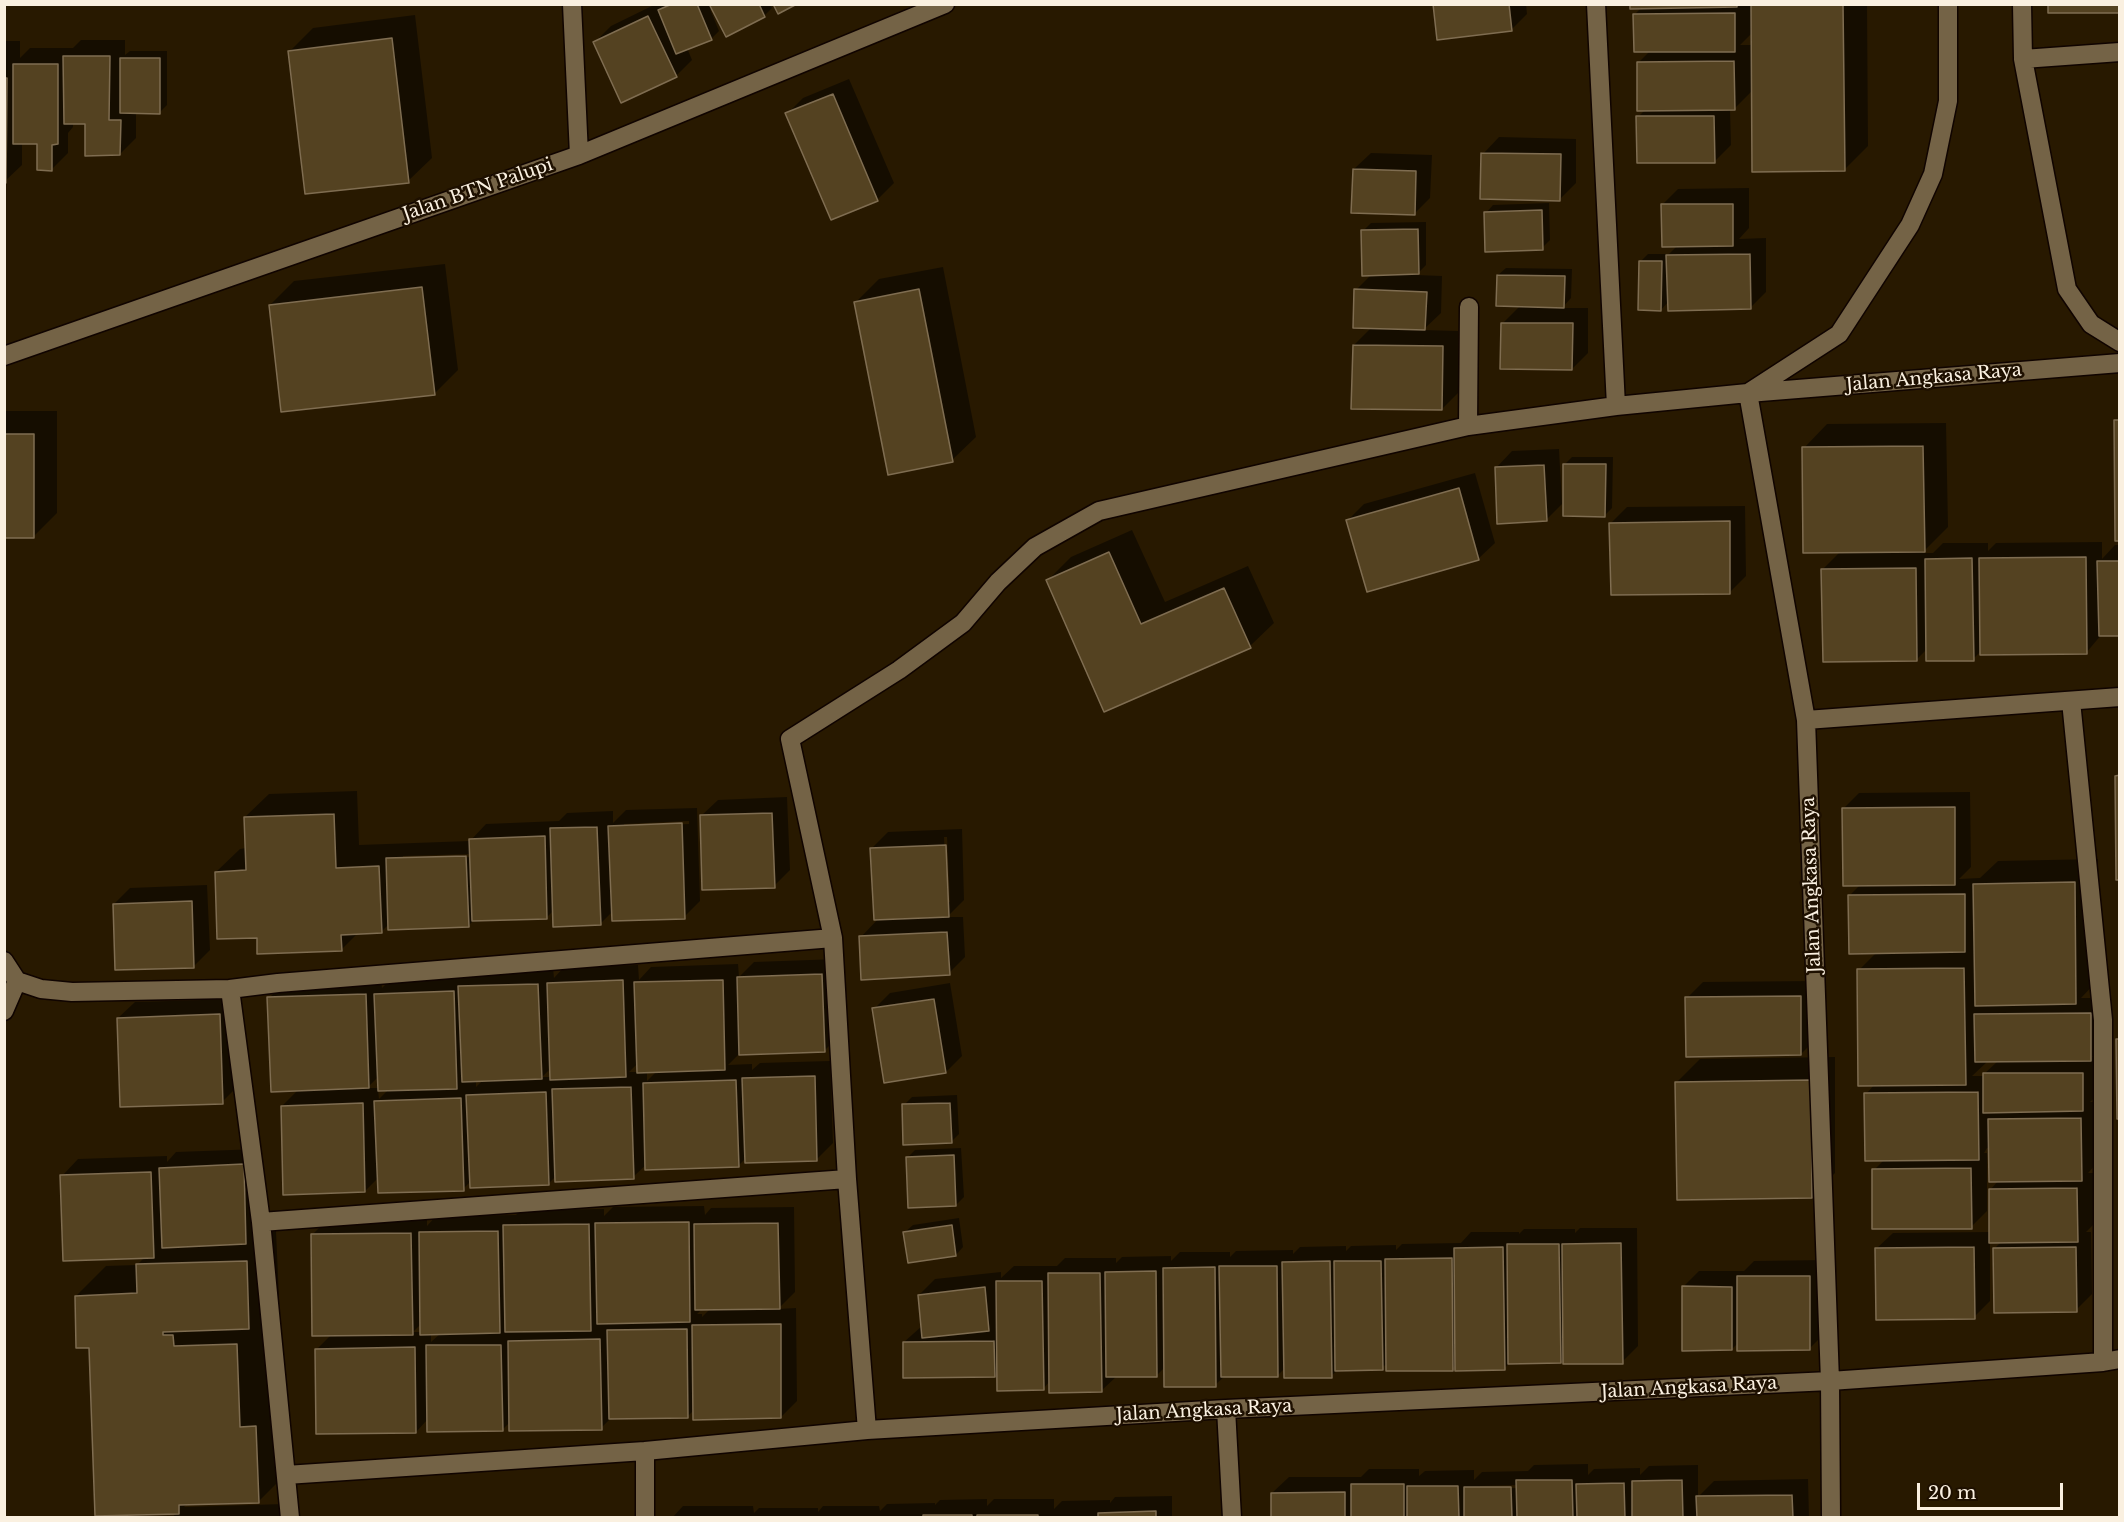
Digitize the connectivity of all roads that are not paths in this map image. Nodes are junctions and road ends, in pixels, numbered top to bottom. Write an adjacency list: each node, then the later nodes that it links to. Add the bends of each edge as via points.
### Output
1 (572, 4): 8 (street)
2 (945, 4): 8 (street, Jalan BTN Palupi)
3 (1596, 4): 14 (street)
4 (1948, 4): 13 (street, via 1948,100 1933,174 1910,225 1839,334)
5 (2022, 4): 7 (street)
6 (2120, 52): 7 (street)
7 (2023, 59): 10 (street, via 2067,289 2091,324)
8 (579, 154): 11 (street, Jalan BTN Palupi)
9 (1469, 307): 15 (street)
10 (2120, 342)
11 (4, 356)
12 (2120, 363): 13 (street, Jalan Angkasa Raya)
13 (1748, 393): 14 (street); 18 (street, Jalan Angkasa Raya)
14 (1616, 406): 15 (street)
15 (1468, 426): 19 (street, via 1100,511 1035,547 963,623 899,670 790,739)
16 (2120, 697): 17 (street)
17 (2071, 701): 18 (street); 24 (street)
18 (1806, 720): 28 (street, Jalan Angkasa Raya)
19 (833, 938): 22 (street); 25 (street)
20 (4, 961): 21 (street)
21 (16, 981): 22 (street, via 41,989 72,992); 23 (street)
22 (230, 989): 26 (street)
23 (4, 1011)
24 (2111, 1019): 27 (street)
25 (847, 1179): 26 (street); 30 (street)
26 (261, 1221): 32 (street)
27 (2111, 1360): 28 (street, Jalan Angkasa Raya)
28 (1830, 1381): 29 (street, Jalan Angkasa Raya); 36 (street)
29 (1226, 1409): 30 (street, Jalan Angkasa Raya); 35 (street)
30 (867, 1430): 31 (street, Jalan Angkasa Raya)
31 (645, 1451): 32 (street, Jalan Angkasa Raya); 34 (street)
32 (286, 1475): 33 (street)
33 (290, 1518)
34 (645, 1518)
35 (1232, 1518)
36 (1831, 1518)

